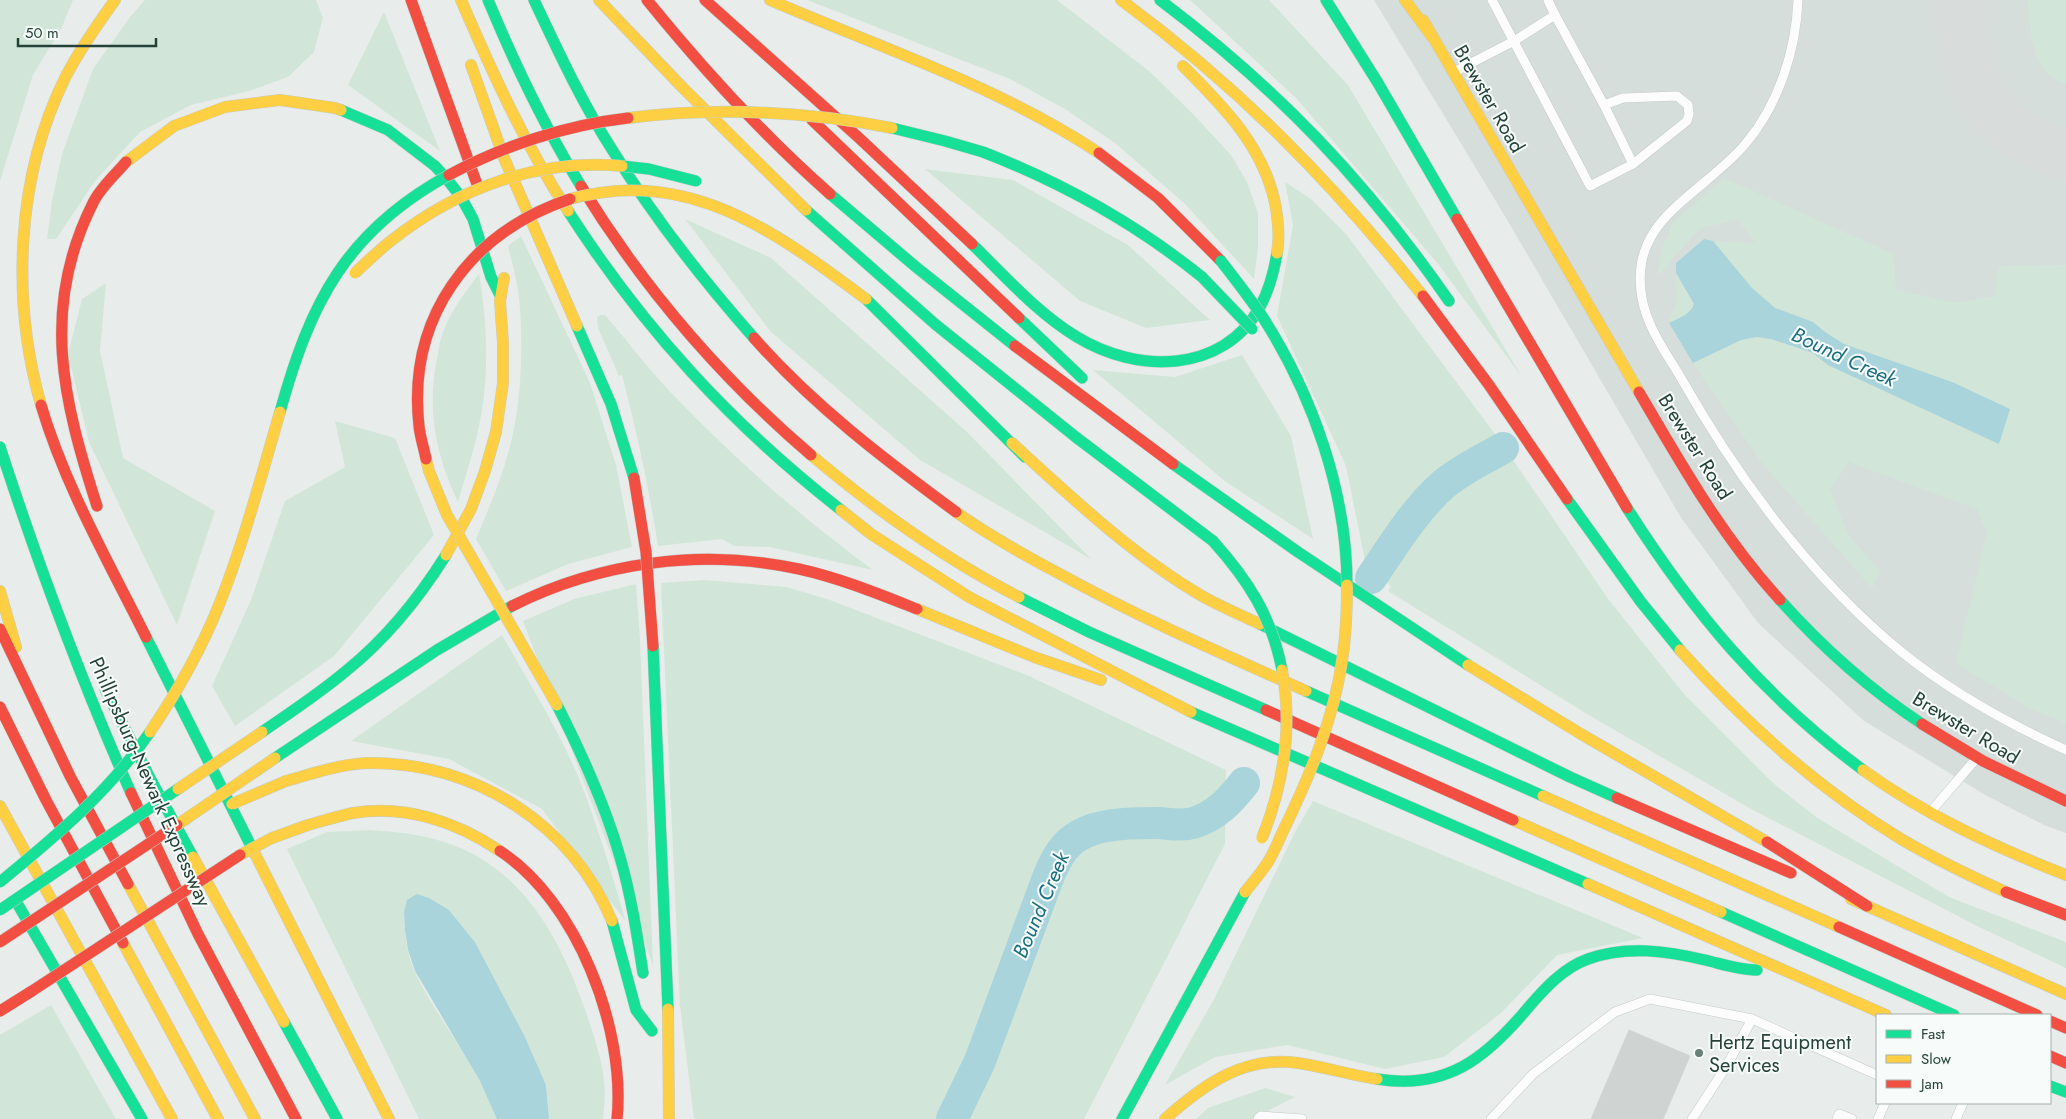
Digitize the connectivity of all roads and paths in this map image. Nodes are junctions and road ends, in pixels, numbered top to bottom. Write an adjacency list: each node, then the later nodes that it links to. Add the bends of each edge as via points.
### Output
1 (116, 0): 54 (main road, via 92,32 60,89 37,153 25,218 24,315 35,381 55,445 80,505)
2 (411, 0): 31 (main road)
3 (488, 0): 88 (main road, via 552,138 603,223 662,304 751,402 826,470 900,525 993,584 1089,632)
4 (534, 0): 71 (main road, via 605,138 644,202 684,257 760,345 877,454 986,531 1102,597 1239,662)
5 (599, 0): 72 (main road, bridge, via 704,110 818,222 939,328 1212,541 1232,562 1270,624 1285,684 1288,730 1280,788)
6 (647, 0): 44 (main road, via 681,42 774,141 848,209 960,303)
7 (696, 0): 21 (main road)
8 (705, 0): 10 (main road, via 1065,330 1116,356 1153,363 1177,361 1203,355 1226,343 1259,311 1277,265 1277,210 1265,170 1241,131 1206,89)
9 (770, 0): 40 (main road, bridge, via 951,76 1052,124 1137,181 1176,214 1221,261 1256,308 1299,384)
10 (1120, 0): 47 (main road, via 1229,84 1336,191 1448,328)
11 (1160, 0): 36 (main road, via 1251,72 1307,125 1384,213)
12 (1326, 0): 28 (main road)
13 (1405, 0): 22 (main road)
14 (1412, 0): 22 (main road, Brewster Road)
15 (1492, 0): 23 (lane)
16 (1548, 0): 19 (lane)
17 (1798, 0): 63 (lane, via 1792,48 1778,89 1761,123 1736,155 1664,218 1648,244 1641,272 1641,293 1646,313 1658,339 1727,454 1772,517 1835,590 1888,640 1941,681 2000,717)
18 (454, 2): 60 (main road, via 533,156 603,266 687,371 734,420 811,489 922,569 1012,622)
19 (1556, 15): 23 (lane); 27 (lane)
20 (1322, 16): 28 (main road)
21 (726, 35)
22 (1433, 38): 25 (main road, Brewster Road)
23 (1514, 41): 25 (lane); 29 (lane, via 1590,186)
24 (467, 55): 109 (main road, bridge, via 504,158 611,404 634,478 646,552 653,646 668,1006)
25 (1452, 73): 64 (main road, Brewster Road, via 1679,460 1738,549 1785,607 1837,659 1895,707)
26 (792, 101): 44 (main road)
27 (1604, 105): 29 (lane); 29 (lane, via 1623,98 1677,96 1688,105 1687,121)
28 (1393, 109): 68 (main road, via 1602,468 1664,566 1703,618 1746,668 1793,713 1872,776)
29 (1633, 164)
30 (710, 186): 39 (main road, bridge, via 653,170 603,164 537,170 471,189 421,218 363,264 319,318)
31 (483, 198)
32 (491, 222): 34 (main road, via 504,280)
33 (791, 232): 35 (main road, bridge)
34 (500, 295): 45 (main road, via 492,283 473,219 456,192 424,156 385,128 340,108 288,99 254,100 223,107 174,126 145,145 109,180 90,207 66,271 62,334 67,394 80,452); 79 (main road, bridge, via 502,390 498,421 483,479 452,547 409,610 331,684)
35 (866, 300): 41 (main road); 83 (main road, bridge, via 811,259 739,218 688,197 622,189 586,194 535,213 505,230 458,276 433,320 419,367 417,414 432,480 444,508 557,705 584,759 616,844 630,900)
36 (1456, 312)
37 (1259, 338): 39 (main road, bridge, via 1243,317 1202,277 1160,243 1097,203 1028,169 943,140 868,125 804,116 718,112 663,114 620,119 526,142 446,176 412,197 375,227 347,258 324,292 309,323)
38 (1272, 356): 40 (main road, bridge)
39 (290, 378): 76 (main road, bridge, via 233,569 208,631 181,682 141,744 98,795)
40 (1320, 438): 77 (main road, bridge, via 1333,479 1345,544 1347,600 1342,659 1322,738 1303,791 1266,866)
41 (1012, 443): 49 (main road); 78 (main road, via 1099,522 1153,564 1202,596 1592,788)
42 (0, 446): 48 (main road, Phillipsburg-Newark Expressway)
43 (1552, 457): 47 (main road, via 1580,498)
44 (1168, 461): 78 (main road, via 1277,539 1474,668)
45 (101, 519)
46 (107, 534): 54 (main road)
47 (1597, 539): 80 (main road, via 1655,619 1698,671 1793,763 1874,822 1931,856 1999,889)
48 (33, 546): 50 (main road); 105 (main road, Phillipsburg-Newark Expressway, via 76,663 139,810 198,933)
49 (1118, 552)
50 (54, 562)
51 (0, 592): 58 (main road)
52 (0, 629): 58 (main road)
53 (1261, 644): 55 (main road)
54 (156, 657): 107 (main road)
55 (1288, 658)
56 (1331, 681): 59 (main road)
57 (102, 683): 106 (main road, via 151,780)
58 (27, 687): 104 (main road, via 70,776)
59 (1349, 690)
60 (1164, 699): 70 (main road, bridge, via 1064,669 889,598 812,572 744,561 669,561 598,573 515,603 456,637); 82 (main road)
61 (0, 707): 103 (main road, via 46,800)
62 (1454, 744): 71 (main road)
63 (2066, 750)
64 (1976, 759): 65 (main road, Brewster Road); 68 (lane)
65 (2066, 801)
66 (0, 806): 102 (main road)
67 (221, 811): 85 (main road, bridge, via 286,781 353,764 410,764 460,776 492,790 525,810 550,831 571,851 596,887 614,925 636,1012 653,1036)
68 (1930, 812): 75 (main road, via 1986,842)
69 (206, 818): 70 (main road)
70 (173, 828): 81 (main road, bridge)
71 (1629, 834): 89 (main road)
72 (1255, 852)
73 (1250, 868): 77 (main road)
74 (0, 874): 101 (main road)
75 (2066, 875)
76 (0, 882)
77 (1245, 892): 110 (main road)
78 (1867, 906): 84 (main road)
79 (0, 910)
80 (2066, 915)
81 (0, 942)
82 (1778, 968): 87 (main road); 111 (main road, via 1750,970 1654,952 1603,954 1583,961 1556,978 1494,1046 1452,1072 1421,1081 1398,1082 1290,1062 1262,1062 1236,1069 1209,1083)
83 (645, 989)
84 (2066, 994)
85 (648, 1006)
86 (0, 1011): 108 (main road, bridge, via 224,864 263,842 308,825 360,812 424,816 476,835 508,854 549,895 560,911 590,969 602,1003 614,1057)
87 (1884, 1014)
88 (1952, 1014)
89 (2035, 1014)
90 (1752, 1019): 96 (lane); 114 (lane, via 1650,999 1615,1012 1533,1074); 115 (lane)
91 (2051, 1021): 92 (main road)
92 (2066, 1028)
93 (2051, 1056): 95 (main road)
94 (656, 1060): 109 (main road)
95 (2066, 1063)
96 (1876, 1075)
97 (2051, 1086): 98 (main road)
98 (2066, 1092)
99 (1885, 1104): 118 (lane)
100 (1963, 1104): 119 (lane)
101 (142, 1119)
102 (172, 1119)
103 (218, 1119)
104 (255, 1119)
105 (296, 1119)
106 (337, 1119)
107 (389, 1119)
108 (618, 1119)
109 (667, 1119)
110 (1122, 1119)
111 (1165, 1119)
112 (1258, 1119): 113 (lane, via 1261,1116)
113 (1302, 1119)
114 (1491, 1119)
115 (1692, 1119)
116 (1837, 1119): 117 (lane, via 1840,1114)
117 (1852, 1119)
118 (1878, 1119)
119 (1956, 1119)

